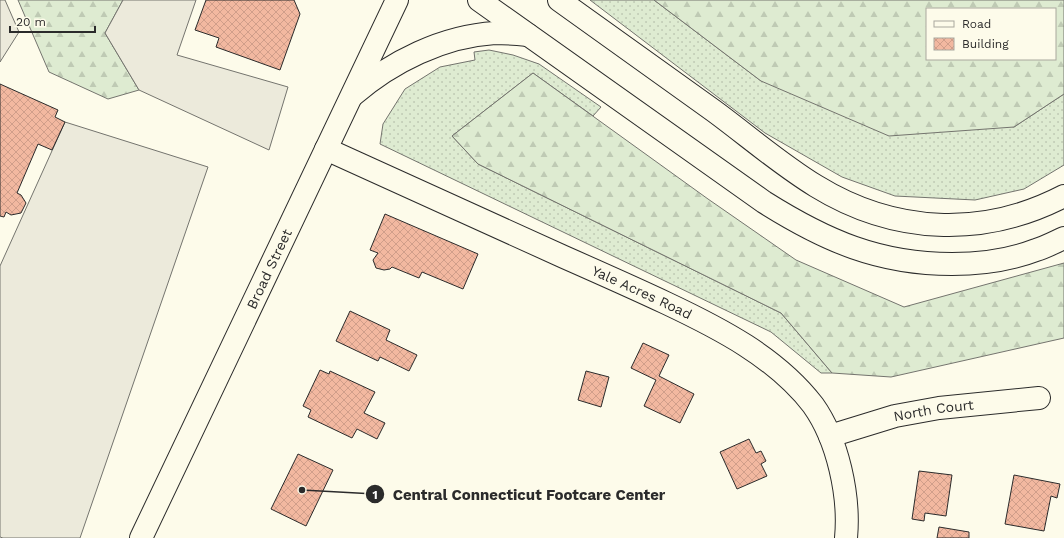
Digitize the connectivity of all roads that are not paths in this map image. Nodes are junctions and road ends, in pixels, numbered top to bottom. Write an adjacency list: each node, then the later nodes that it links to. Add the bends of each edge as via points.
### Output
1 (397, 0): 5 (main road, Broad Street)
2 (479, 0): 4 (main road)
3 (559, 0): 7 (main road, via 806,180 839,199 873,213 925,224 964,225 1018,215)
4 (528, 35): 5 (main road, via 484,34 444,43 395,65); 8 (main road, via 764,202 810,229 852,248 903,261 970,263 1006,259 1041,249)
5 (353, 95): 6 (main road, Broad Street)
6 (326, 149): 10 (main road, Yale Acres Road, via 706,322 751,349 786,376 813,406); 11 (main road, Broad Street)
7 (1064, 196)
8 (1064, 238)
9 (1039, 398): 10 (main road, North Court, via 939,408 894,416)
10 (830, 436): 12 (main road, Yale Acres Road, via 843,480)
11 (141, 538)
12 (846, 538)

